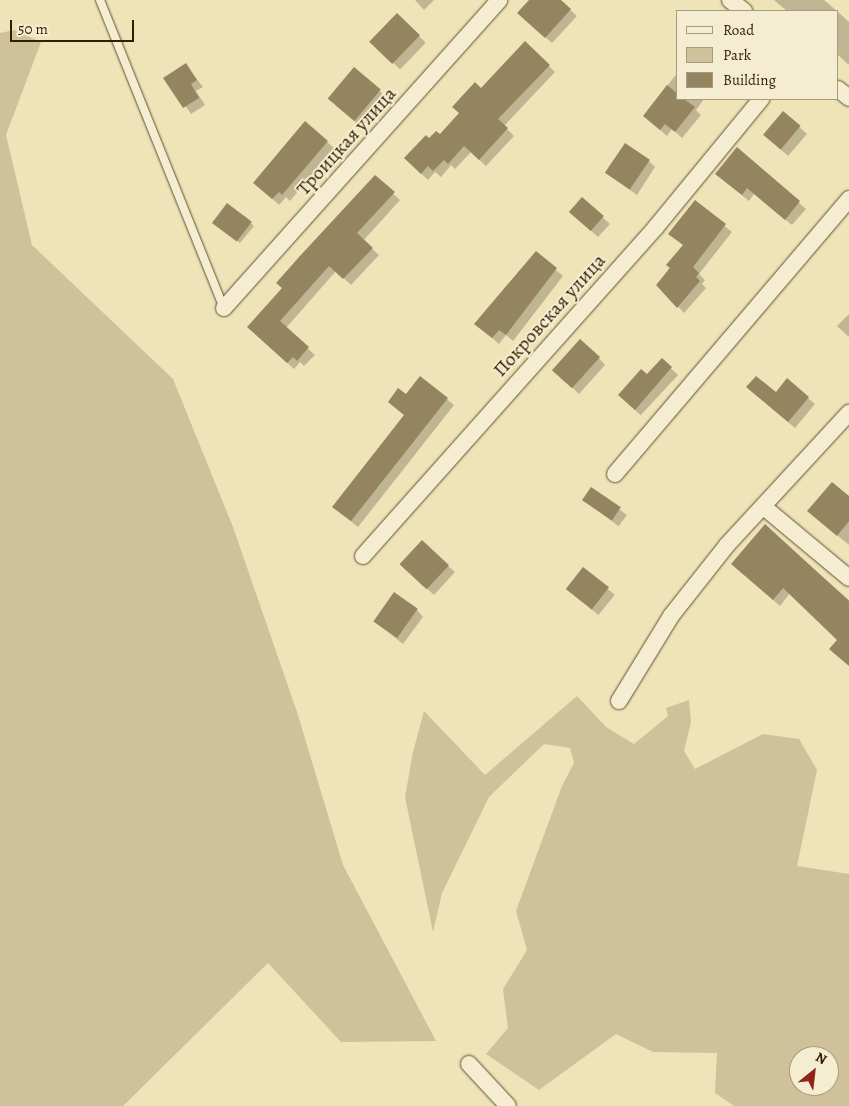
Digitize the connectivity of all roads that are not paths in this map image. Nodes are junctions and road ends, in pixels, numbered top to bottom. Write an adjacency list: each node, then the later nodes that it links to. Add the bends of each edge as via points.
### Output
1 (100, 0): 9 (lane)
2 (499, 0): 9 (street, Троицкая улица)
3 (730, 0): 4 (street)
4 (743, 10)
5 (839, 90): 6 (street)
6 (849, 98)
7 (760, 100): 13 (street, Покровская улица, via 656,227)
8 (849, 199): 11 (street)
9 (224, 308)
10 (849, 413): 12 (street, via 778,486)
11 (615, 474)
12 (765, 508): 14 (street); 15 (street, via 727,545 671,616)
13 (363, 556)
14 (849, 578)
15 (619, 701)
16 (469, 1064): 17 (street)
17 (508, 1106)

